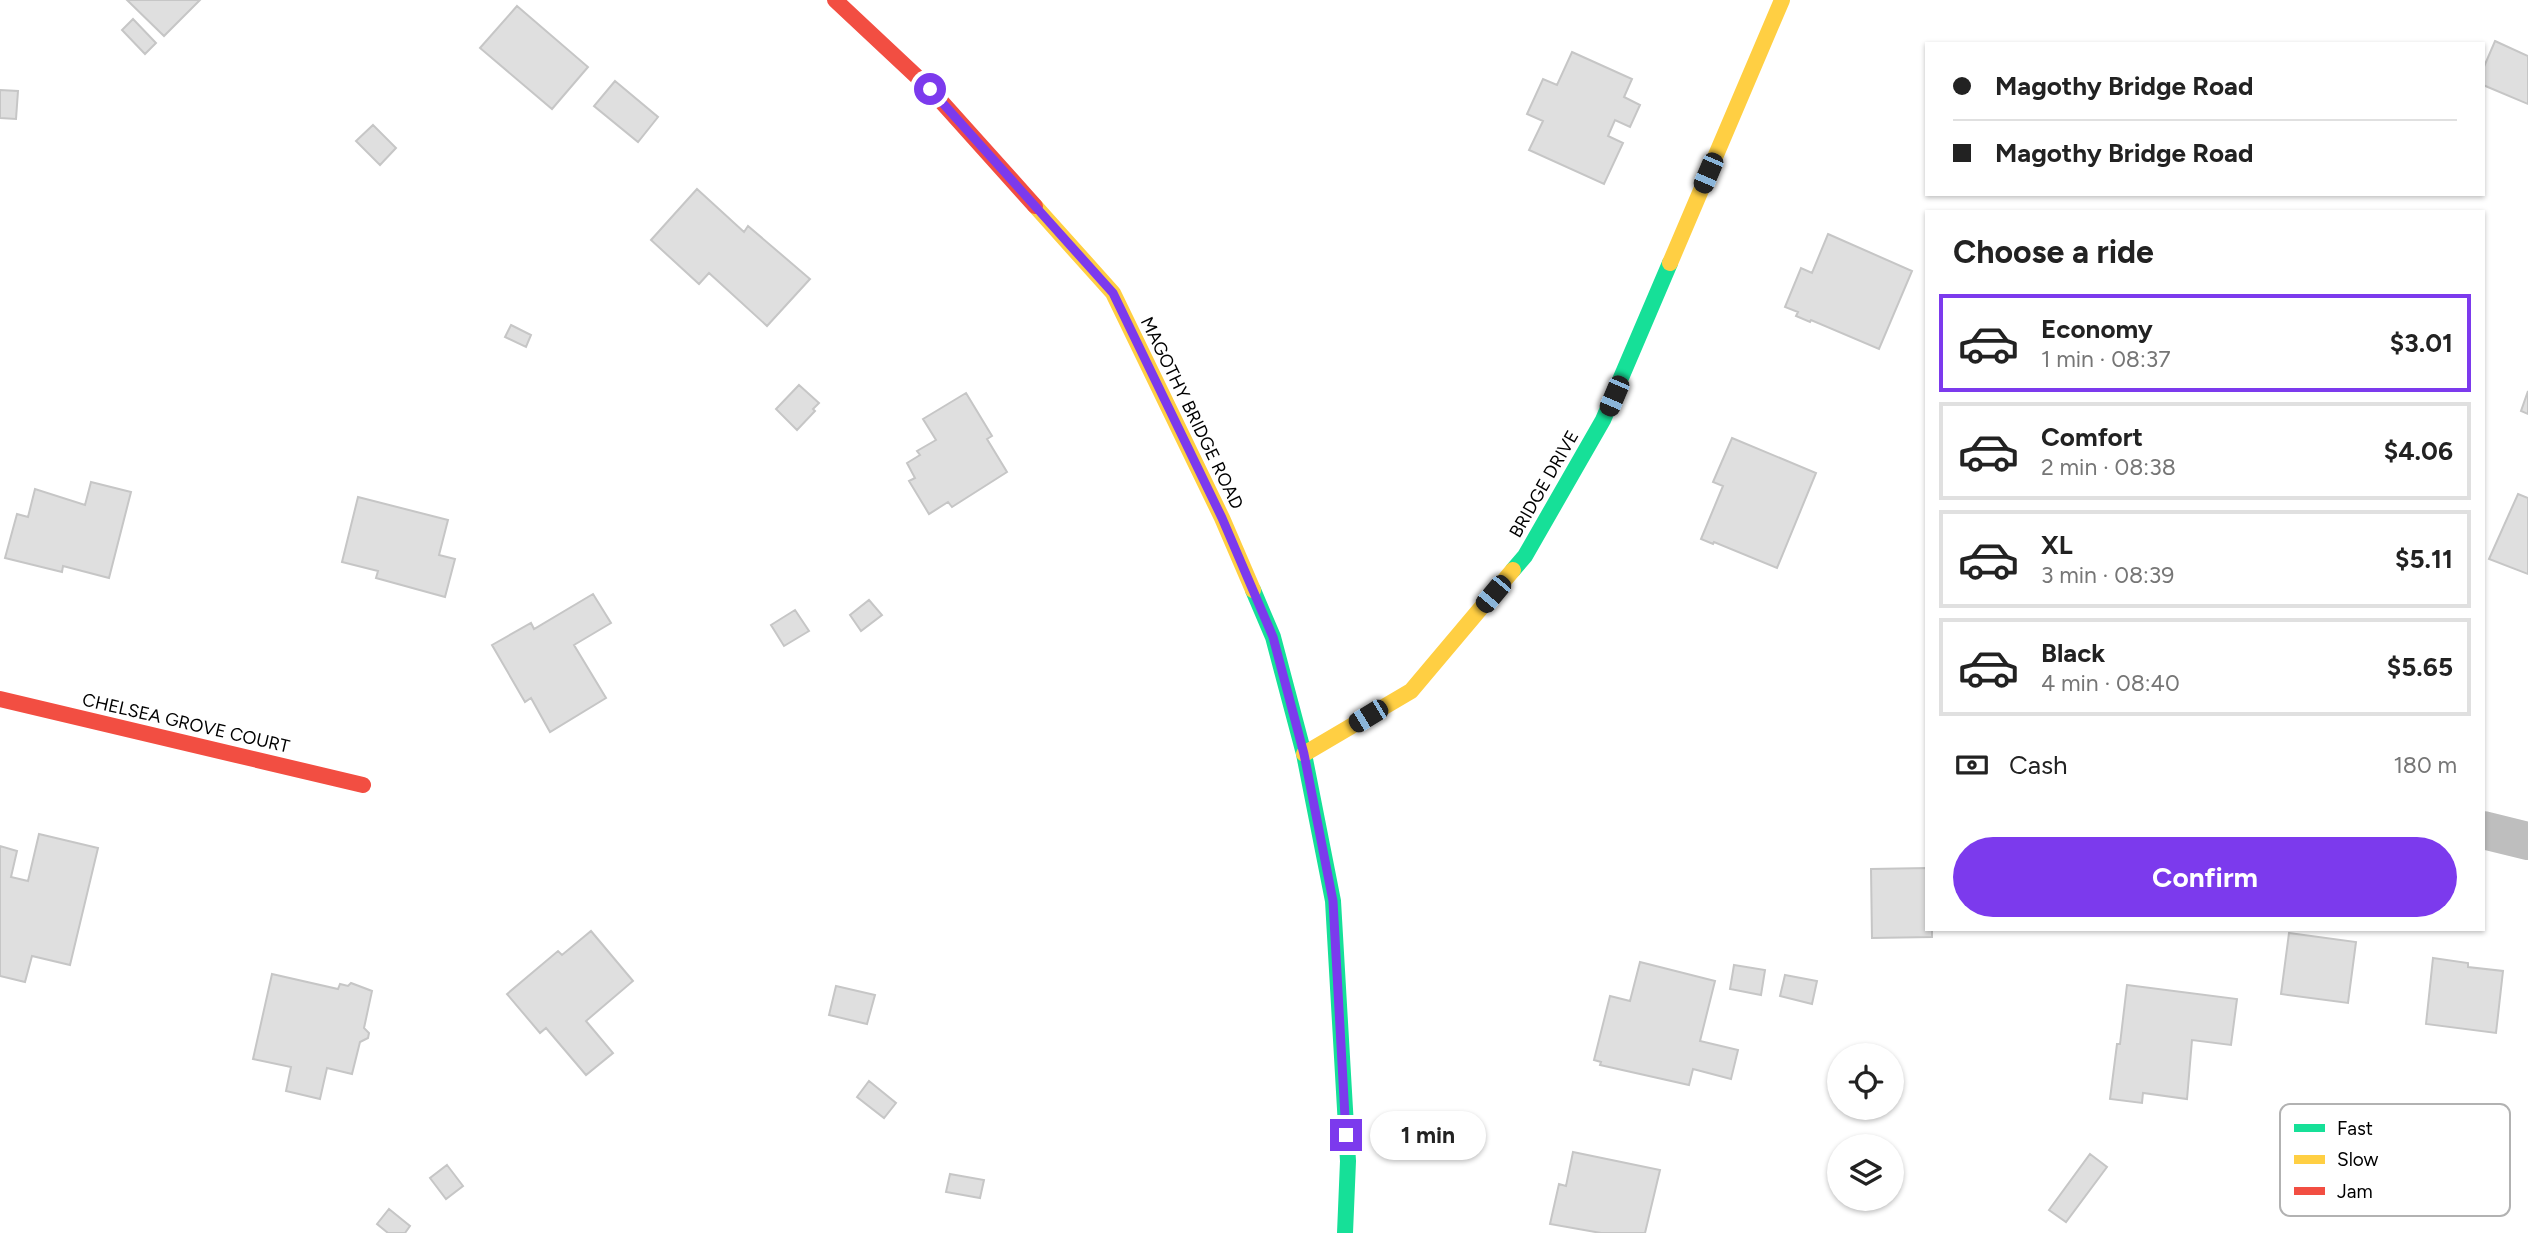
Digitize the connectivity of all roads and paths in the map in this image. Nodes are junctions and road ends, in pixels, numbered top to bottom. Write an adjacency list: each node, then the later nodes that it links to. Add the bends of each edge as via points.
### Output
1 (835, 0): 4 (main road, MAGOTHY BRIDGE ROAD, via 930,89 1113,293 1222,518 1273,637)
2 (1782, 0): 4 (main road, BRIDGE DRIVE, via 1603,420 1525,556 1412,691)
3 (0, 699): 5 (main road, CHELSEA GROVE COURT)
4 (1304, 754): 8 (main road, MAGOTHY BRIDGE ROAD, via 1333,901 1348,1161)
5 (363, 785)
6 (2485, 830): 7 (street)
7 (2528, 841)
8 (1345, 1233)

